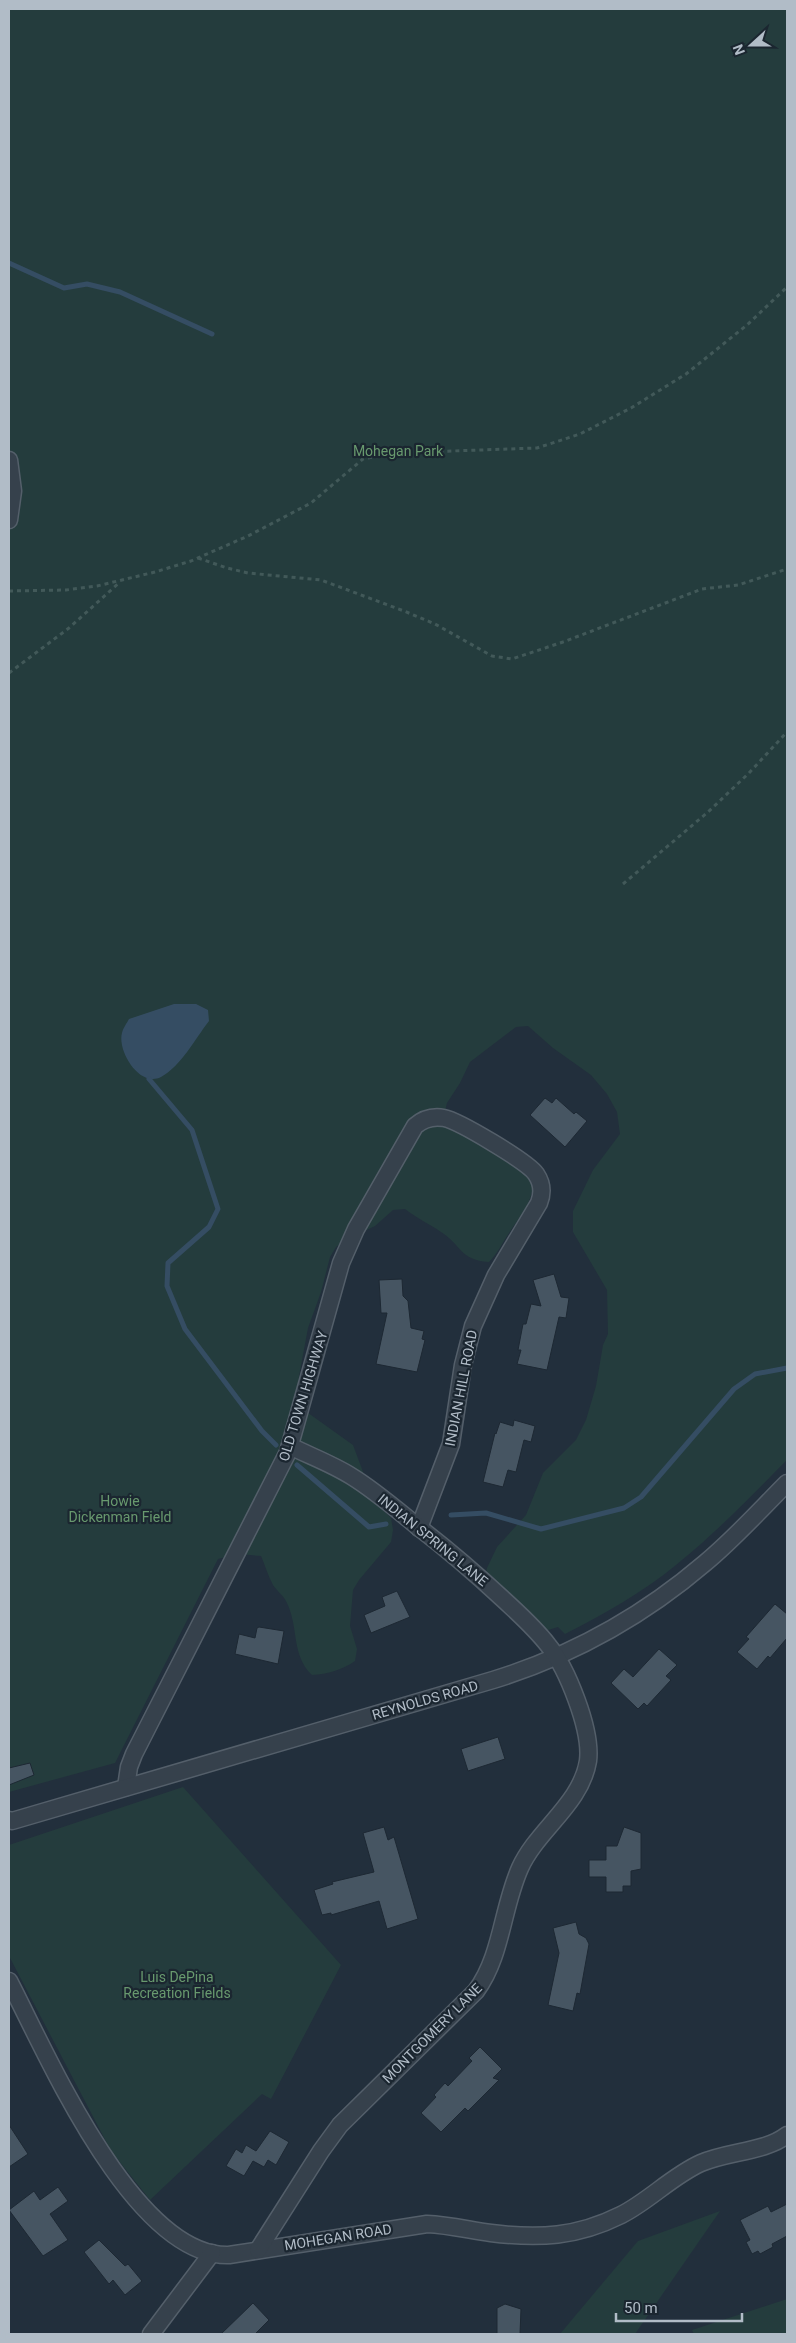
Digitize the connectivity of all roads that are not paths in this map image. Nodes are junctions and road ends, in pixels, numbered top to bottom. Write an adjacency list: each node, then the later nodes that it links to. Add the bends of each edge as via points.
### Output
1 (9, 460): 2 (street, via 13,491)
2 (9, 520)
3 (430, 1118): 4 (street, OLD TOWN HIGHWAY, via 420,1122 412,1131 350,1240); 6 (street, INDIAN HILL ROAD, via 457,1123 527,1164 536,1174 542,1191 539,1204 496,1275 473,1326 463,1365 451,1444)
4 (290, 1446): 6 (street, INDIAN SPRING LANE, via 354,1477); 8 (street, OLD TOWN HIGHWAY, via 134,1754)
5 (787, 1483): 7 (street, REYNOLDS ROAD, via 706,1563 614,1627)
6 (419, 1528): 7 (street, INDIAN SPRING LANE, via 529,1623)
7 (557, 1658): 8 (street, REYNOLDS ROAD, via 493,1680); 12 (street, MONTGOMERY LANE, via 569,1681 584,1728 588,1760 582,1779 565,1808 520,1866 489,1970 476,1991 340,2125)
8 (126, 1787): 9 (street, REYNOLDS ROAD)
9 (10, 1822)
10 (9, 1981): 13 (street, MOHEGAN ROAD, via 81,2118 117,2175 167,2230 189,2245)
11 (787, 2135): 12 (street, MOHEGAN ROAD, via 771,2144 699,2164 629,2210 570,2234 514,2235 427,2224)
12 (258, 2250): 13 (street, MOHEGAN ROAD, via 229,2255)
13 (212, 2253): 14 (street)
14 (151, 2334)

